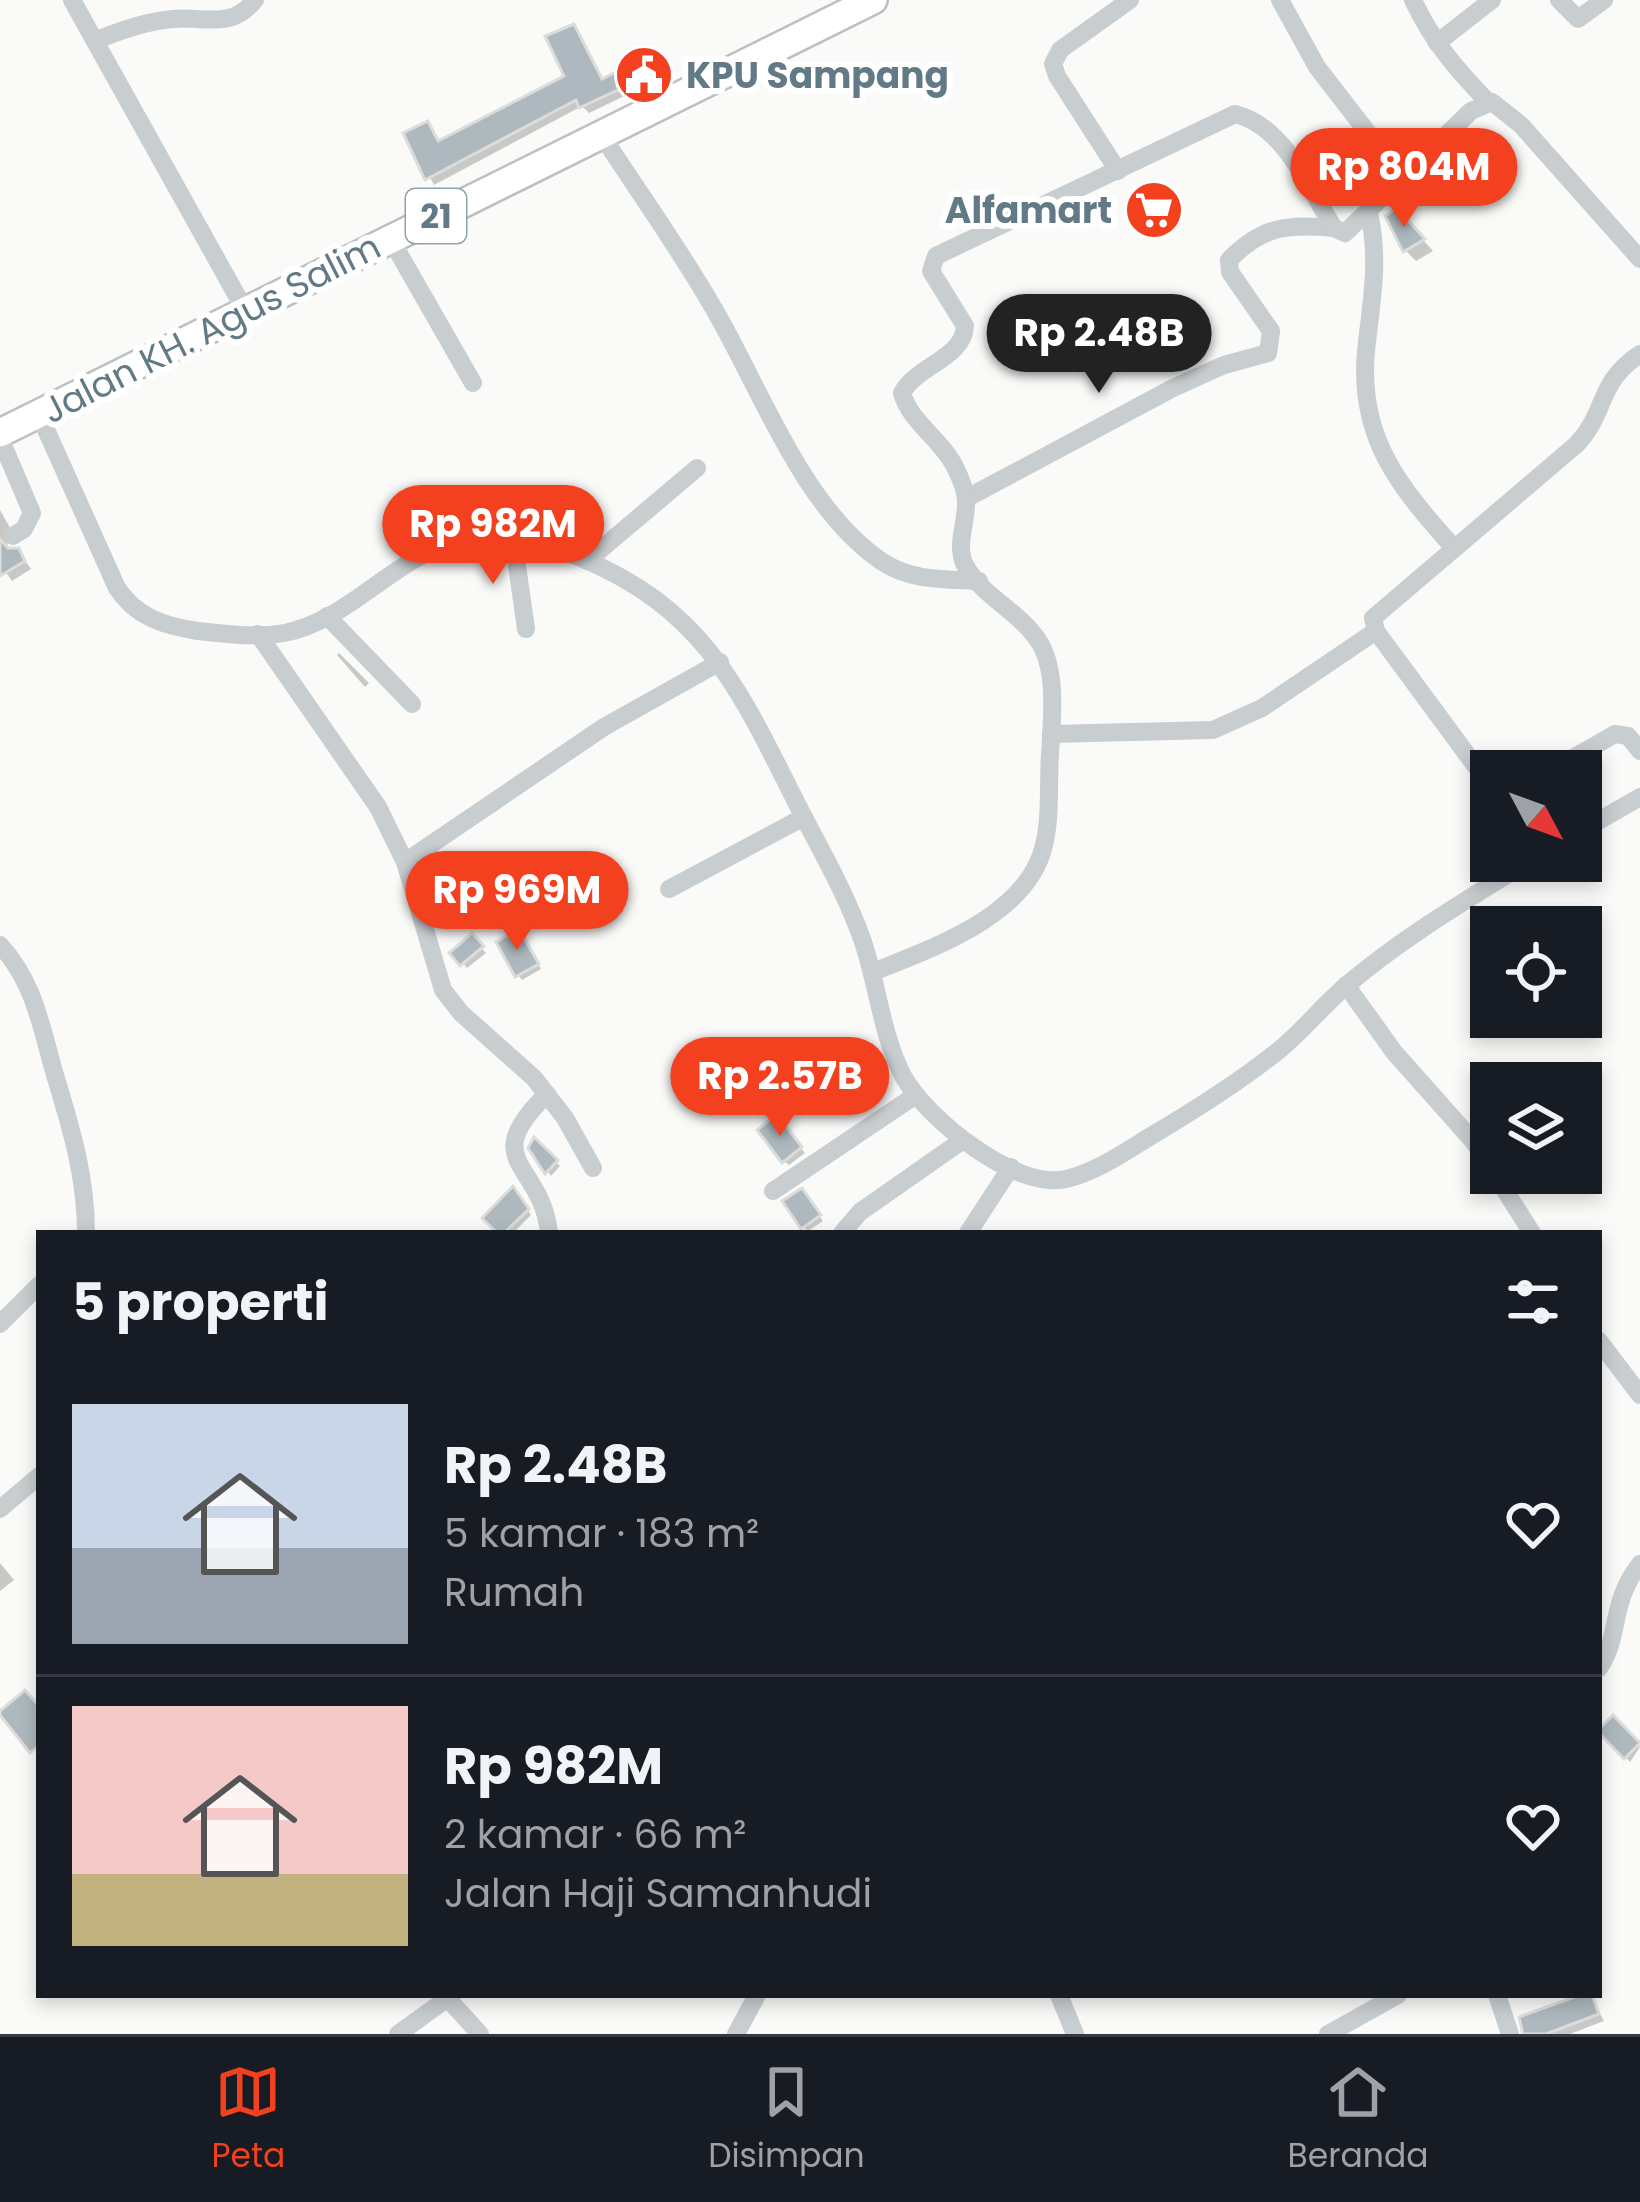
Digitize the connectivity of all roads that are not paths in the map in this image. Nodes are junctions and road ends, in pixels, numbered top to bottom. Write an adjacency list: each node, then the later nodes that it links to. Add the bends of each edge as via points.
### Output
1 (73, 0): 10 (street)
2 (255, 0): 10 (street, via 226,22 171,19)
3 (873, 0): 13 (highway, Jalan KH. Agus Salim / 21)
4 (1130, 0): 14 (street, via 1060,50 1054,64)
5 (1280, 0): 15 (street, via 1318,67)
6 (1414, 0): 11 (street)
7 (1492, 0): 11 (street)
8 (1559, 0): 9 (street, via 1578,20)
9 (1604, 0)
10 (96, 40): 20 (street)
11 (1436, 44): 12 (street)
12 (1488, 102): 15 (street); 19 (street, via 1521,125)
13 (603, 137): 18 (highway, Jalan KH. Agus Salim / 21); 31 (street, via 835,516 862,547 904,574)
14 (1118, 171): 17 (street, via 1228,115 1244,116 1279,141); 26 (street, via 931,262 965,333 902,393 950,458)
15 (1402, 177): 16 (street)
16 (1369, 213): 17 (street, via 1345,233); 29 (street, via 1376,242 1366,355 1370,422 1392,473)
17 (1334, 228): 26 (street, via 1285,225 1229,260 1271,331 1268,353 1173,388)
18 (390, 238): 20 (highway, Jalan KH. Agus Salim / 21); 22 (street)
19 (1640, 259)
20 (246, 312): 23 (highway, Jalan KH. Agus Salim / 21)
21 (1640, 354): 29 (street, via 1615,373 1577,444)
22 (472, 382)
23 (39, 414): 24 (highway, Jalan KH. Agus Salim / 21); 35 (street, via 129,606 189,629)
24 (0, 435): 27 (street, via 32,513)
25 (697, 468): 30 (street)
26 (967, 498): 31 (street, via 962,554)
27 (14, 536)
28 (513, 537): 30 (street); 32 (street, via 452,542); 33 (street)
29 (1454, 547): 34 (street, via 1377,611)
30 (587, 561): 36 (street, via 669,609)
31 (979, 581): 38 (street, via 1042,647)
32 (327, 616): 35 (street); 37 (street)
33 (526, 629)
34 (1376, 631): 38 (street, via 1262,708 1213,730); 41 (street)
35 (257, 634): 45 (street, via 378,807)
36 (720, 662): 43 (street); 45 (street, via 604,727)
37 (412, 704)
38 (1051, 734): 49 (street, via 1046,838 1030,874 987,921)
39 (1587, 750): 40 (street, via 1615,734)
40 (1640, 751)
41 (1470, 759)
42 (1640, 797): 44 (street)
43 (804, 818): 47 (street); 49 (street)
44 (1602, 819)
45 (405, 862): 51 (street, via 443,990)
46 (1495, 882): 50 (street)
47 (669, 889)
48 (0, 945): 59 (street, via 44,1021 82,1170)
49 (873, 972): 52 (street, via 885,1032)
50 (1346, 985): 53 (street); 55 (street, via 1244,1076 1118,1156 1068,1179)
51 (547, 1094): 56 (street); 60 (street, via 512,1144)
52 (916, 1095): 54 (street); 57 (street)
53 (1470, 1138)
54 (963, 1140): 55 (street); 61 (street)
55 (1011, 1167): 62 (street)
56 (593, 1168)
57 (773, 1191)
58 (1507, 1194): 63 (street)
59 (86, 1230)
60 (548, 1230)
61 (845, 1230)
62 (970, 1230)
63 (1530, 1230)
64 (36, 1288): 65 (street)
65 (0, 1324)
66 (1602, 1345): 67 (street)
67 (1640, 1395)
68 (36, 1479): 69 (street)
69 (0, 1509)
70 (1640, 1564): 71 (street, via 1623,1588)
71 (1602, 1662)
72 (450, 1998): 78 (street)
73 (452, 1998): 79 (street)
74 (755, 1998): 80 (street)
75 (1060, 1998): 81 (street)
76 (1393, 1998): 82 (street)
77 (1498, 1998): 83 (street)
78 (398, 2034)
79 (480, 2034)
80 (736, 2034)
81 (1075, 2034)
82 (1328, 2034)
83 (1510, 2034)

